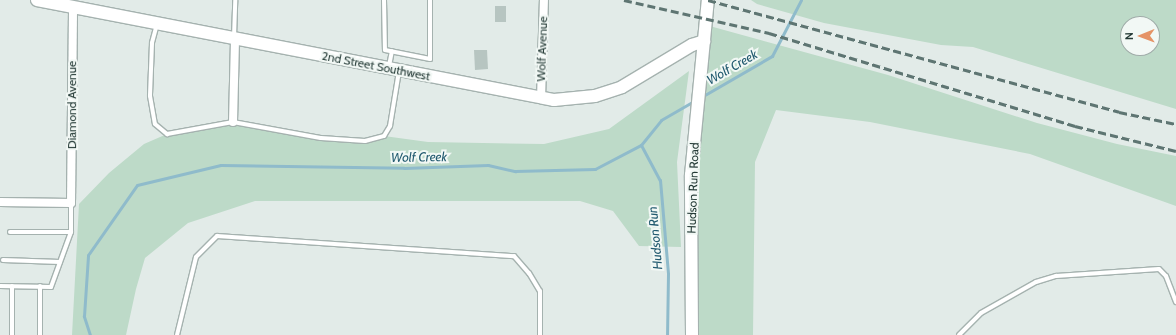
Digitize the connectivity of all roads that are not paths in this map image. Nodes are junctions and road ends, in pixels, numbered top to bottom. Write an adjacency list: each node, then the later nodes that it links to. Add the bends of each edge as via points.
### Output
1 (37, 0): 7 (street, 2nd Street Southwest)
2 (235, 0): 9 (lane)
3 (384, 0): 11 (lane, via 385,50)
4 (430, 0): 11 (lane, via 430,59)
5 (544, 0): 13 (street, Wolf Avenue)
6 (708, 0): 10 (street, Hudson Run Road)
7 (73, 3): 8 (street, 2nd Street Southwest); 16 (street, Diamond Avenue)
8 (158, 23): 9 (street, 2nd Street Southwest); 14 (lane, via 152,43 150,96 155,124 167,134)
9 (234, 39): 12 (street, 2nd Street Southwest); 14 (street)
10 (704, 41): 13 (street, 2nd Street Southwest, via 692,45 622,87 596,96); 29 (street, Hudson Run Road, via 691,175)
11 (392, 51): 12 (lane)
12 (394, 69): 13 (street, 2nd Street Southwest); 14 (lane, via 390,126 384,136 365,140 321,138)
13 (541, 99)
14 (233, 122)
15 (0, 202): 16 (street)
16 (71, 203): 18 (lane)
17 (10, 232): 18 (lane)
18 (71, 232): 20 (lane)
19 (4, 260): 20 (lane)
20 (60, 262): 23 (lane, via 52,286)
21 (0, 286): 22 (lane)
22 (12, 286): 23 (lane); 25 (lane)
23 (40, 286): 26 (lane)
24 (1176, 302): 30 (lane, via 1166,276 1159,269 1056,276 1013,294 981,313)
25 (12, 335)
26 (40, 335)
27 (176, 335): 28 (lane, via 196,257 217,236 514,256 530,273 540,291)
28 (540, 335)
29 (692, 335)
30 (959, 335)

